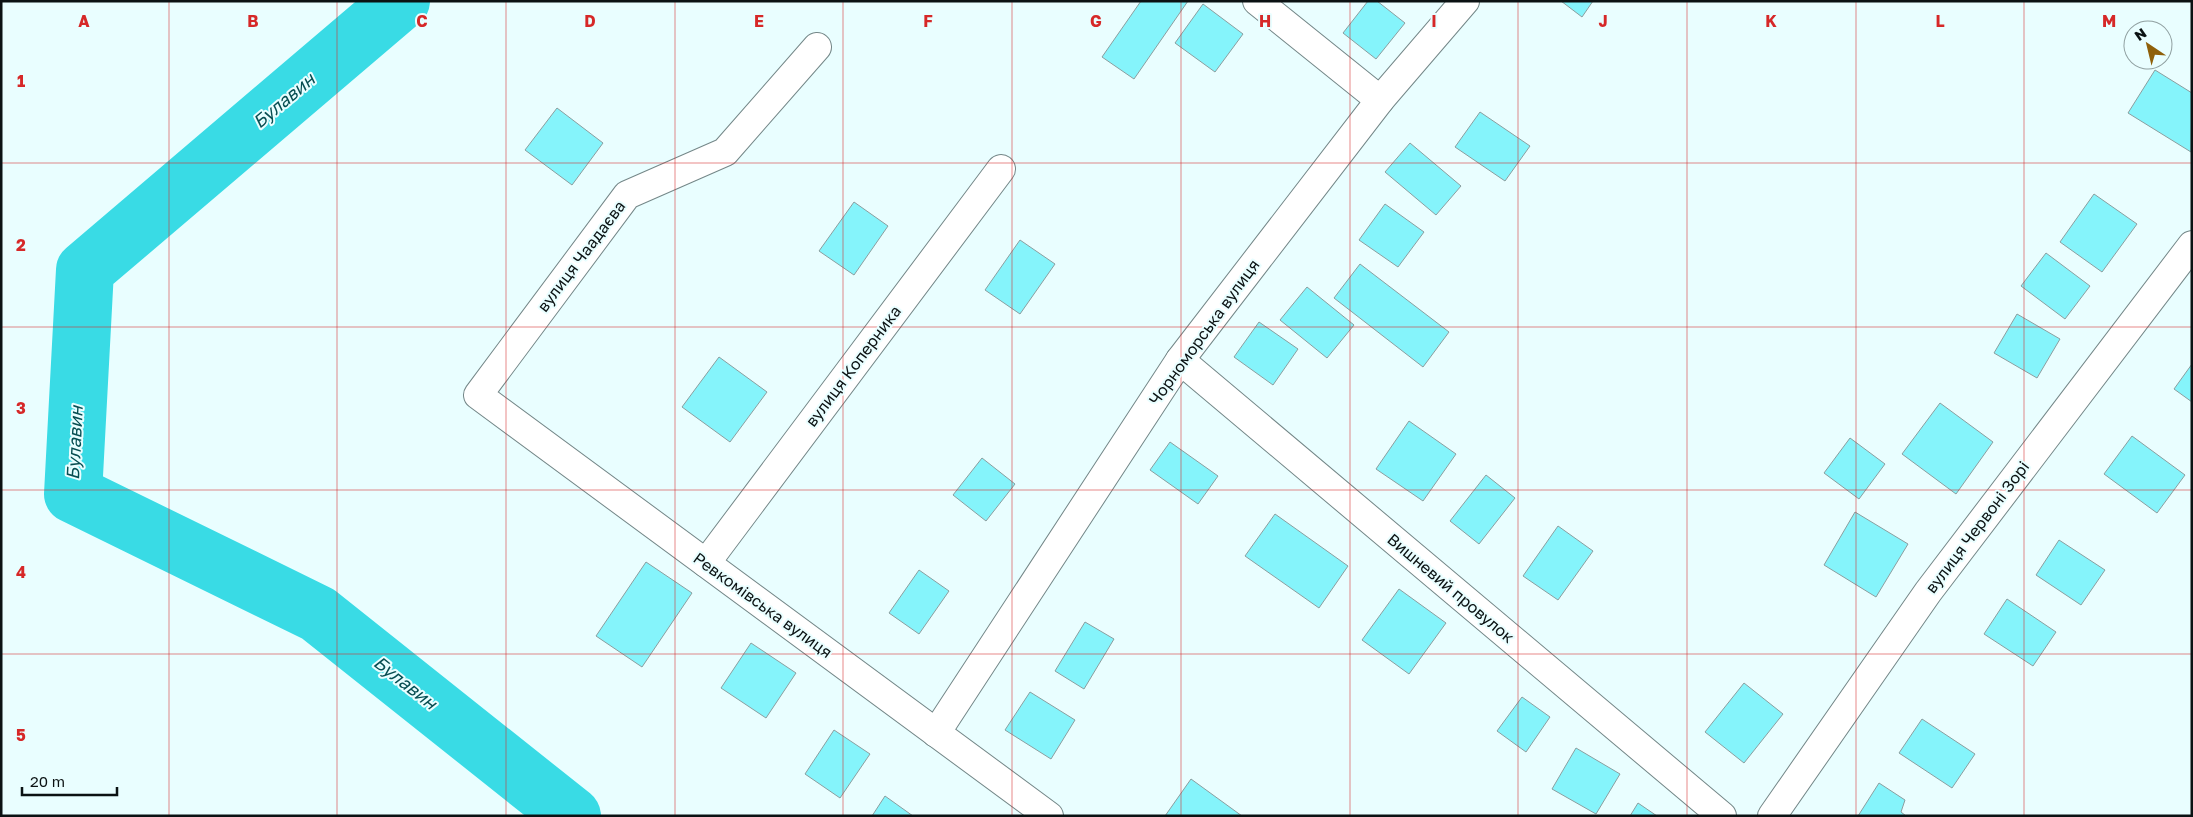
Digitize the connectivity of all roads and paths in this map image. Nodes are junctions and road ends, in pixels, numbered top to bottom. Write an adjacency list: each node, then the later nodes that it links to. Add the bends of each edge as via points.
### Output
1 (1257, 1): 4 (street)
2 (1465, 1): 4 (street, Чорноморська вулиця)
3 (817, 47): 8 (street, вулиця Чаадаєва, via 725,152 627,196)
4 (1380, 100): 7 (street, Чорноморська вулиця)
5 (1001, 169): 9 (street, вулиця Коперника)
6 (2192, 246): 13 (street, вулиця Червоні Зорі, via 1928,592)
7 (1180, 360): 10 (street, Чорноморська вулиця); 12 (street, Вишневий провулок)
8 (478, 394): 9 (street, Ревкомівська вулиця)
9 (706, 563): 10 (street, Ревкомівська вулиця)
10 (936, 733): 11 (street, Ревкомівська вулиця)
11 (1049, 816)
12 (1722, 816)
13 (1772, 816)

